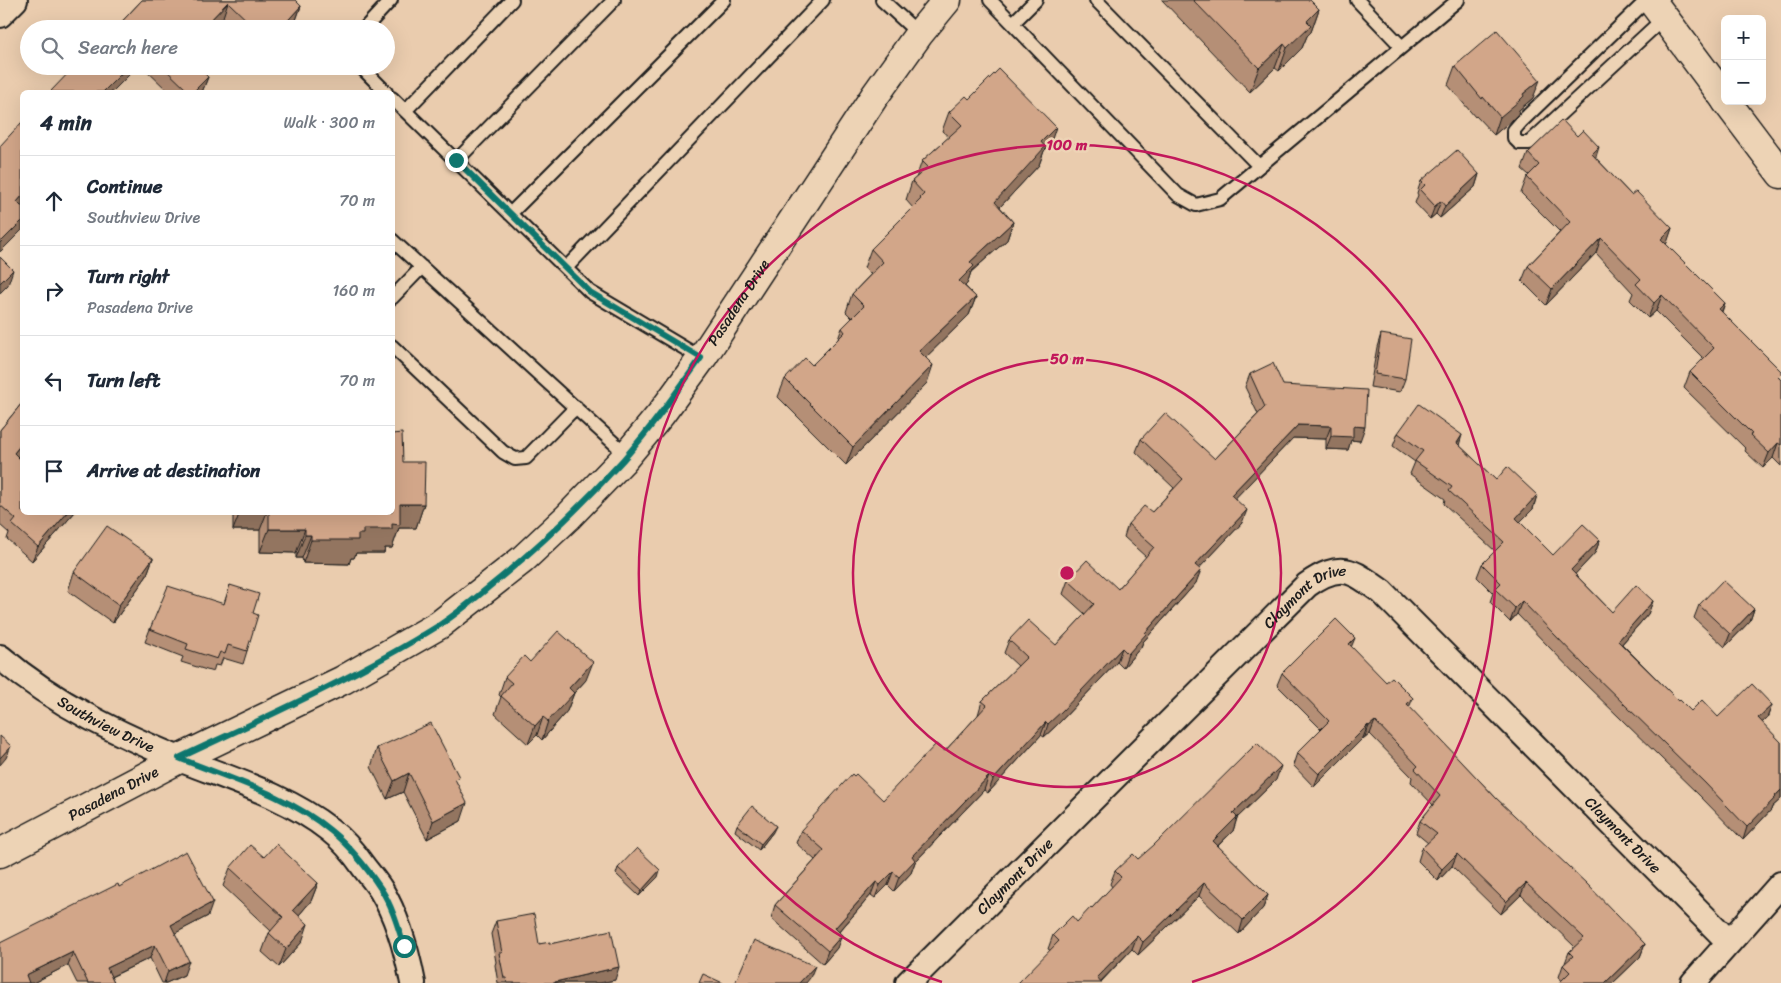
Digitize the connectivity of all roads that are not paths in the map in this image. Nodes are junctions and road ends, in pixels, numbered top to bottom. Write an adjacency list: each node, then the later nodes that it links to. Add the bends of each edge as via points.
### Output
1 (15, 0): 15 (street)
2 (391, 0): 16 (lane)
3 (512, 0): 25 (lane)
4 (614, 0): 26 (lane)
5 (724, 0): 29 (lane)
6 (823, 0): 32 (lane)
7 (882, 0): 18 (lane)
8 (947, 0): 18 (street, Pasadena Drive)
9 (990, 0): 17 (lane)
10 (1036, 0): 17 (lane)
11 (1096, 0): 27 (lane)
12 (1358, 0): 19 (lane)
13 (1458, 0): 19 (lane)
14 (1654, 6): 14 (lane, via 1529,143 1519,143 1514,138 1514,130 1521,122); 22 (street)
15 (0, 15)
16 (372, 20)
17 (1013, 23): 27 (lane, via 1178,195 1196,205 1220,199)
18 (919, 34): 35 (street, Pasadena Drive, via 874,96)
19 (1402, 47): 27 (lane)
20 (369, 75): 21 (lane)
21 (384, 90)
22 (1721, 93)
23 (395, 101): 25 (lane)
24 (1730, 105): 28 (street)
25 (405, 111): 26 (lane)
26 (456, 160): 29 (lane)
27 (1259, 166)
28 (1781, 174)
29 (510, 214): 32 (lane)
30 (395, 243): 31 (lane)
31 (422, 267): 33 (lane); 36 (lane)
32 (566, 268): 35 (lane, via 590,292)
33 (395, 295)
34 (395, 349): 36 (lane, via 515,459 526,458)
35 (701, 358): 37 (street, Pasadena Drive)
36 (576, 408): 37 (lane)
37 (627, 455): 39 (street, Pasadena Drive, via 522,560 439,626 343,680)
38 (0, 657): 39 (street, Southview Drive, via 57,700)
39 (179, 758): 40 (street, Pasadena Drive); 43 (street, Southview Drive, via 283,801 331,830 351,850 381,890 404,946)
40 (0, 853)
41 (1781, 884): 42 (street)
42 (1730, 942): 44 (street, Claymont Drive, via 1382,592 1360,575 1339,570 1307,585); 45 (street)
43 (413, 983)
44 (908, 983)
45 (1693, 983)

